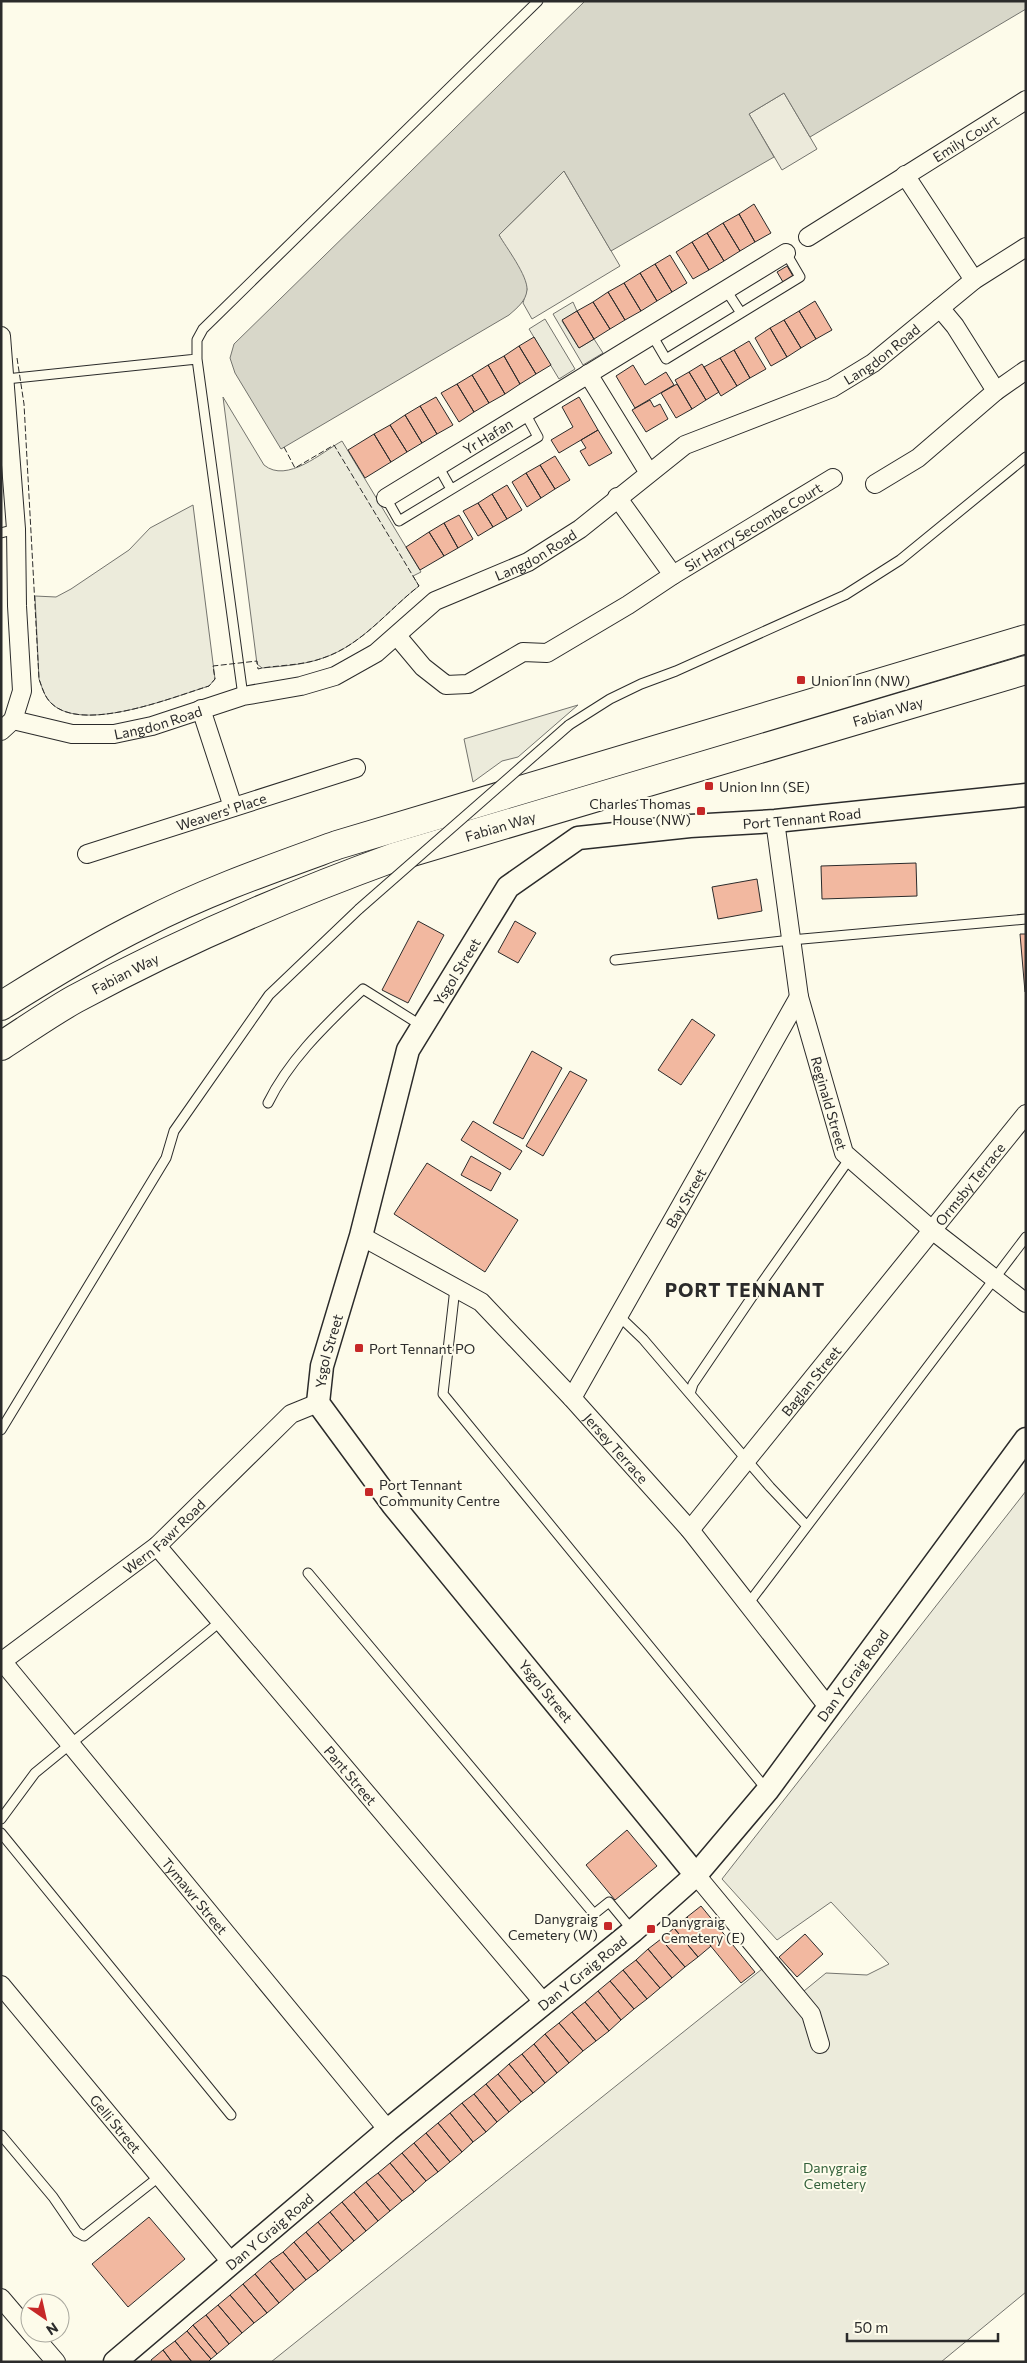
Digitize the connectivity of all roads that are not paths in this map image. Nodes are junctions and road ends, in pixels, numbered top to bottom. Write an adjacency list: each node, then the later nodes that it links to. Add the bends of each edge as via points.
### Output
1 (538, 1): 13 (lane, via 203,329 197,340)
2 (1026, 100): 3 (street, Emily Court)
3 (905, 175): 4 (street, Emily Court); 7 (street)
4 (808, 237)
5 (1026, 247): 7 (street, Langdon Road)
6 (786, 253): 8 (street, Yr Hafan); 10 (lane, via 800,277)
7 (974, 280): 9 (street, Langdon Road)
8 (726, 290): 10 (lane); 11 (street, Yr Hafan)
9 (940, 308): 17 (street); 21 (street, Langdon Road, via 874,363 832,388 685,445)
10 (740, 314): 11 (lane, via 666,359)
11 (652, 335): 15 (street, Yr Hafan)
12 (1, 336): 16 (street)
13 (197, 359): 16 (lane); 32 (lane)
14 (1026, 370): 17 (street)
15 (588, 374): 18 (street, Yr Hafan); 21 (street)
16 (6, 379): 27 (street)
17 (996, 391): 23 (street, via 918,458)
18 (524, 413): 20 (street, Yr Hafan); 24 (lane, via 538,436)
19 (1026, 457): 61 (lane, bridge, via 900,560 845,595 641,684 569,725 359,909 269,995 174,1130 166,1158)
20 (438, 466): 24 (lane); 26 (street, Yr Hafan)
21 (649, 472): 25 (street, Langdon Road)
22 (833, 478): 28 (street, Sir Harry Secombe Court)
23 (874, 484)
24 (451, 489): 26 (lane, via 399,521)
25 (617, 497): 28 (street, Sir Harry Secombe Court); 29 (street, Langdon Road, via 580,529 528,562 435,601)
26 (386, 498)
27 (9, 531): 34 (street, via 22,691)
28 (673, 574): 29 (street, Sir Harry Secombe Court, via 547,653 523,652 468,684 446,685 423,667)
29 (397, 636): 32 (street, Langdon Road, via 376,653 336,676)
30 (1026, 639): 45 (highway, via 552,779 337,845 256,874 144,923)
31 (1026, 670): 47 (highway, Fabian Way, via 404,855 336,879 277,901 182,944 74,1000)
32 (243, 696): 33 (street, Langdon Road)
33 (201, 710): 34 (street, Langdon Road, via 114,734 72,734); 37 (street)
34 (7, 725)
35 (356, 768): 37 (street, Weavers' Place)
36 (1026, 795): 38 (street, Port Tennant Road)
37 (234, 807): 40 (street, Weavers' Place)
38 (775, 821): 39 (street, Port Tennant Road); 42 (street, Reginald Street)
39 (578, 838): 46 (street, Ysgol Street, via 508,888)
40 (86, 854)
41 (1026, 919): 42 (lane)
42 (791, 940): 43 (lane); 44 (street, Reginald Street)
43 (615, 960)
44 (799, 997): 50 (street, Reginald Street, via 844,1154); 57 (street, Bay Street)
45 (1, 1006)
46 (422, 1026): 48 (lane, via 363,989 301,1052); 52 (street, Ysgol Street, via 408,1050)
47 (1, 1046)
48 (268, 1103)
49 (1026, 1114): 51 (street, Ormsby Terrace)
50 (850, 1158): 51 (street, Reginald Street); 58 (lane, via 756,1291 693,1384)
51 (932, 1230): 54 (street, Reginald Street); 63 (street, Baglan Street)
52 (361, 1236): 55 (street, Jersey Terrace); 60 (street, Ysgol Street, via 322,1366)
53 (1026, 1237): 54 (lane)
54 (994, 1277): 56 (street, Reginald Street); 64 (lane)
55 (456, 1288): 59 (street, Jersey Terrace, via 481,1302); 73 (lane, via 443,1394)
56 (1026, 1304)
57 (619, 1316): 58 (lane); 59 (street, Bay Street)
58 (690, 1394): 63 (lane)
59 (572, 1398): 65 (street, Jersey Terrace)
60 (318, 1403): 66 (street, Wern Fawr Road, via 291,1414); 76 (street, Ysgol Street, via 393,1505)
61 (1, 1430)
62 (1026, 1439): 71 (street, Dan Y Graig Road)
63 (747, 1459): 64 (lane); 65 (street, Baglan Street)
64 (807, 1526): 68 (lane)
65 (690, 1530): 68 (street, Jersey Terrace)
66 (157, 1546): 69 (street, Pant Street); 70 (street, Wern Fawr Road)
67 (308, 1573): 77 (lane, via 594,1914 609,1902)
68 (748, 1604): 71 (street, Jersey Terrace)
69 (221, 1621): 72 (lane); 79 (street, Pant Street)
70 (1, 1661): 72 (street, Tymawr Street)
71 (829, 1708): 73 (street, Dan Y Graig Road)
72 (70, 1745): 74 (lane, via 35,1773); 82 (street, Tymawr Street)
73 (767, 1791): 76 (street, Dan Y Graig Road)
74 (1, 1819)
75 (1, 1833): 81 (lane)
76 (696, 1875): 77 (street, Dan Y Graig Road); 80 (street, Ysgol Street, via 811,2014)
77 (633, 1931): 79 (street, Dan Y Graig Road)
78 (1, 1985): 84 (street, Gelli Street)
79 (544, 2003): 82 (street, Dan Y Graig Road)
80 (820, 2044)
81 (231, 2115)
82 (388, 2130): 85 (street, Dan Y Graig Road)
83 (1, 2135): 84 (lane, via 77,2232 84,2236)
84 (160, 2176): 85 (street, Gelli Street)
85 (231, 2262): 90 (street, Dan Y Graig Road)
86 (1, 2298): 87 (street)
87 (20, 2320)
88 (40, 2343): 89 (street)
89 (56, 2362)
90 (115, 2362)

